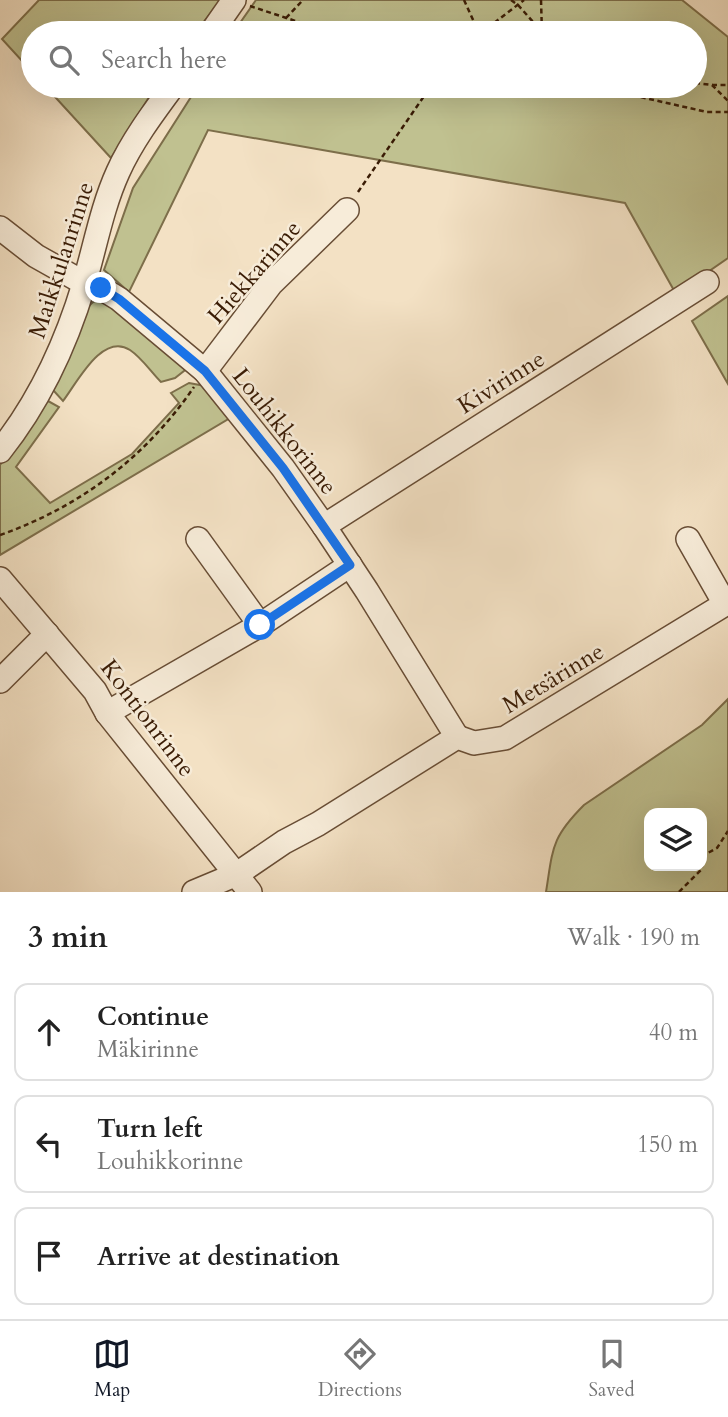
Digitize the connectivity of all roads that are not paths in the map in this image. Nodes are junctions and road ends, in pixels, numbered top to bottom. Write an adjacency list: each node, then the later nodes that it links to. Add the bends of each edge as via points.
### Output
1 (234, 1): 2 (street)
2 (220, 21)
3 (164, 98): 7 (street, Maikkulanrinne, via 118,171)
4 (347, 210): 8 (street, Hiekkarinne, via 271,284)
5 (0, 228): 7 (street, Louhikkorinne, via 36,257)
6 (707, 282): 10 (street, Kivirinne)
7 (84, 283): 8 (street, Louhikkorinne, via 119,299); 9 (street, Maikkulanrinne, via 53,365 18,429)
8 (205, 371): 10 (street, Louhikkorinne)
9 (0, 451)
10 (324, 526): 13 (street, Louhikkorinne)
11 (198, 539): 15 (street)
12 (688, 539): 19 (street, Metsärinne, via 725,604 505,738 474,743)
13 (350, 565): 15 (street); 19 (street, Louhikkorinne)
14 (0, 579): 16 (street, Kontionrinne)
15 (260, 625): 18 (street)
16 (47, 634): 17 (street); 18 (street, Kontionrinne, via 95,691)
17 (0, 681)
18 (107, 713): 20 (street, Kontionrinne)
19 (457, 737): 20 (street, via 284,842)
20 (243, 883): 21 (street)
21 (194, 892)

